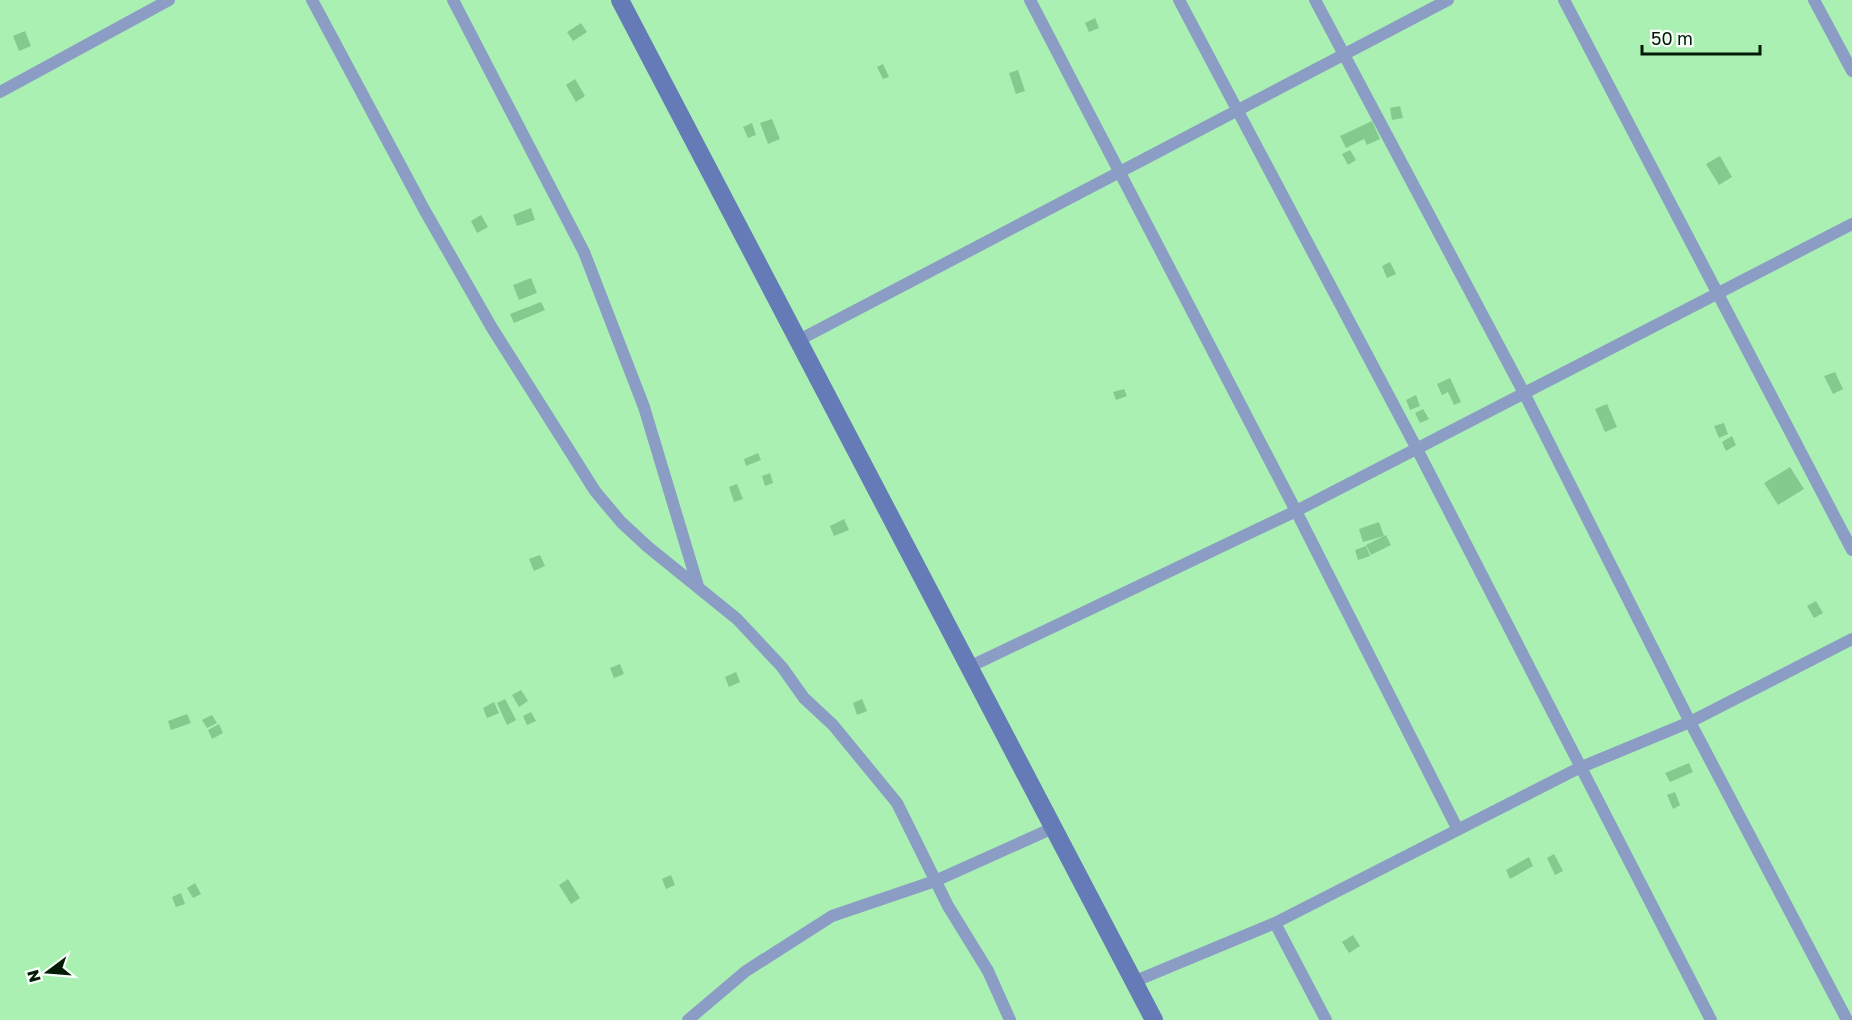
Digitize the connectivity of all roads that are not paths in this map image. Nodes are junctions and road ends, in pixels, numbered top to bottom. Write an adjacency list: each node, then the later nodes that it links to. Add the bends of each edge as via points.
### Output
1 (169, 0): 13 (street)
2 (312, 0): 23 (street, via 486,318 595,491 621,522)
3 (453, 0): 23 (street, via 584,252 644,407)
4 (620, 0): 18 (street)
5 (1030, 0): 15 (street)
6 (1179, 0): 14 (street)
7 (1315, 0): 11 (street)
8 (1448, 0): 11 (street)
9 (1564, 0): 17 (street)
10 (1814, 0): 12 (street)
11 (1343, 55): 14 (street); 19 (street)
12 (1852, 71)
13 (0, 92)
14 (1237, 111): 15 (street); 20 (street)
15 (1119, 173): 18 (street); 21 (street)
16 (1852, 224): 17 (street)
17 (1719, 293): 19 (street); 22 (street)
18 (799, 340): 25 (street)
19 (1524, 393): 20 (street); 26 (street)
20 (1418, 449): 21 (street); 27 (street)
21 (1296, 512): 25 (street); 29 (street)
22 (1852, 550)
23 (698, 586): 30 (street, via 737,618 782,667 804,698 833,725 897,803)
24 (1852, 639): 26 (street)
25 (969, 667): 28 (street)
26 (1690, 722): 27 (street); 38 (street)
27 (1580, 768): 29 (street); 37 (street)
28 (1053, 828): 30 (street); 32 (street)
29 (1458, 830): 31 (street)
30 (934, 881): 33 (street, via 832,916 746,971); 34 (street, via 988,971)
31 (1275, 923): 32 (street); 36 (street)
32 (1133, 982): 35 (street)
33 (687, 1020)
34 (1010, 1020)
35 (1154, 1020)
36 (1326, 1020)
37 (1711, 1020)
38 (1847, 1020)

